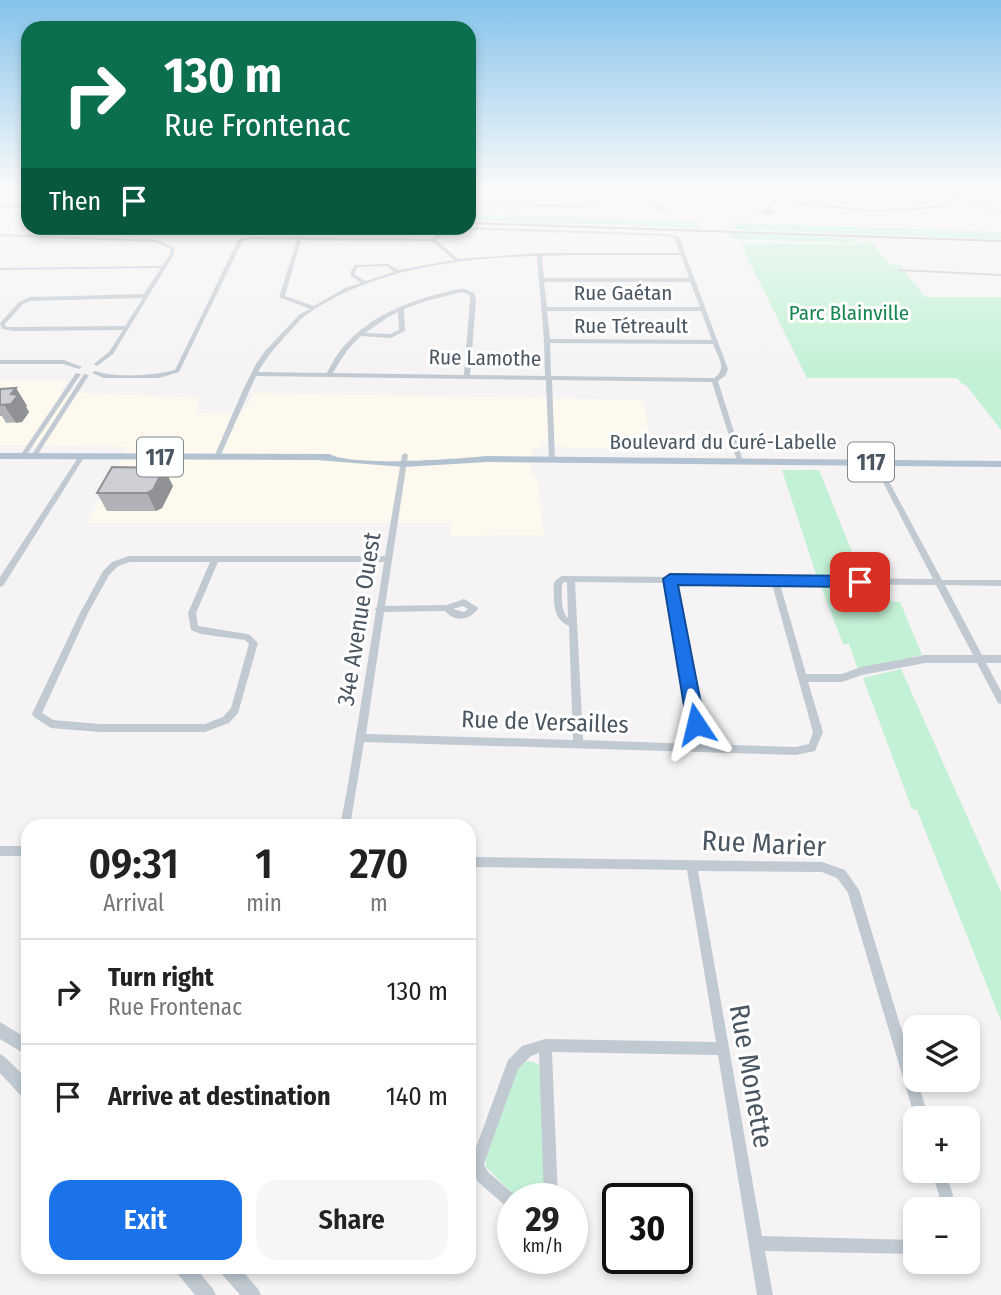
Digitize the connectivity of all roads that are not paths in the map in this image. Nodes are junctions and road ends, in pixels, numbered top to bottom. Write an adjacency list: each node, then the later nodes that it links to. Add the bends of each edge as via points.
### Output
1 (172, 249): 9 (street)
2 (236, 249): 29 (street, via 177,371 159,376)
3 (296, 249): 18 (street, via 282,296)
4 (444, 249): 8 (street)
5 (680, 249): 7 (street)
6 (539, 254): 7 (street); 8 (street); 14 (street)
7 (681, 254): 15 (street)
8 (456, 259): 12 (street)
9 (163, 267): 10 (street); 17 (street)
10 (0, 269)
11 (900, 270): 13 (street)
12 (398, 272): 16 (street); 16 (street, via 388,265 357,265 354,276)
13 (1001, 275)
14 (542, 280): 15 (street); 20 (street)
15 (691, 280): 21 (street)
16 (365, 283): 18 (street)
17 (146, 296): 22 (street); 22 (street, via 30,299 2,324 14,329)
18 (313, 308): 30 (street, via 279,336)
19 (401, 309): 23 (street); 23 (street, via 402,331 384,337); 32 (street, via 468,291 473,300)
20 (545, 309): 21 (street, Rue Gaétan); 24 (street)
21 (701, 309): 25 (street)
22 (124, 328): 27 (street, via 111,352)
23 (361, 334): 31 (street, via 342,352)
24 (547, 341): 25 (street, Rue Tétreault); 33 (street)
25 (715, 342): 34 (street, via 725,369)
26 (0, 362): 28 (street, via 64,362)
27 (97, 364): 28 (street); 29 (street, via 100,367)
28 (81, 372): 29 (street); 35 (street); 36 (street)
29 (95, 373)
30 (253, 374): 31 (street, Rue Lamothe); 40 (street)
31 (330, 374): 32 (street, Rue Lamothe)
32 (467, 375): 33 (street, Rue Lamothe)
33 (547, 377): 34 (street, Rue Lamothe); 42 (street)
34 (715, 380): 43 (street)
35 (57, 406): 36 (street); 38 (street)
36 (67, 406): 38 (street)
37 (0, 456): 38 (main road, Boulevard du Curé-Labelle / 117)
38 (29, 456): 39 (main road, Boulevard du Curé-Labelle / 117)
39 (82, 456): 40 (main road, Boulevard du Curé-Labelle / 117); 52 (street)
40 (217, 457): 41 (main road, Boulevard du Curé-Labelle / 117, via 351,462)
41 (404, 459): 42 (main road, Boulevard du Curé-Labelle / 117, via 455,463); 47 (street, 34e Avenue Ouest)
42 (552, 460): 43 (main road, Boulevard du Curé-Labelle / 117)
43 (740, 461): 44 (main road, Boulevard du Curé-Labelle / 117)
44 (876, 463): 45 (main road, Boulevard du Curé-Labelle / 117); 50 (street)
45 (1001, 464)
46 (216, 558): 46 (street, via 129,559 115,564 84,613 37,714 51,724 99,728 205,728 226,720 235,710 254,643 194,628 192,613); 47 (street)
47 (387, 559): 54 (street, 34e Avenue Ouest)
48 (670, 579): 49 (street); 60 (street, via 570,578); 61 (street)
49 (775, 581): 50 (street); 57 (street)
50 (940, 583): 51 (street); 55 (street)
51 (1001, 583)
52 (0, 584)
53 (447, 608): 54 (street)
54 (379, 609): 59 (street, 34e Avenue Ouest)
55 (980, 659): 56 (street); 57 (street, via 925,659 842,678); 58 (street)
56 (1001, 659)
57 (803, 678): 61 (street, Rue de Versailles, via 818,732 812,748)
58 (1001, 700)
59 (360, 737): 60 (street, Rue de Versailles); 62 (street, 34e Avenue Ouest)
60 (578, 744): 61 (street, Rue de Versailles)
61 (701, 748)
62 (346, 819)
63 (21, 851): 64 (street)
64 (3, 852)
65 (476, 862): 66 (street, Rue Marier)
66 (692, 866): 70 (street, Rue Monette); 73 (street, Rue Marier, via 822,867 841,874 853,890)
67 (0, 1030): 68 (street)
68 (21, 1044)
69 (545, 1045): 70 (street); 74 (street); 75 (street, via 527,1051 513,1065 477,1164)
70 (723, 1049): 76 (street, Rue Monette)
71 (0, 1062): 72 (street)
72 (21, 1084)
73 (918, 1106)
74 (550, 1183)
75 (497, 1189)
76 (756, 1243): 77 (street); 82 (street, Rue Monette)
77 (903, 1247)
78 (189, 1274): 80 (street)
79 (233, 1274): 81 (street)
80 (207, 1295)
81 (252, 1295)
82 (765, 1295)

